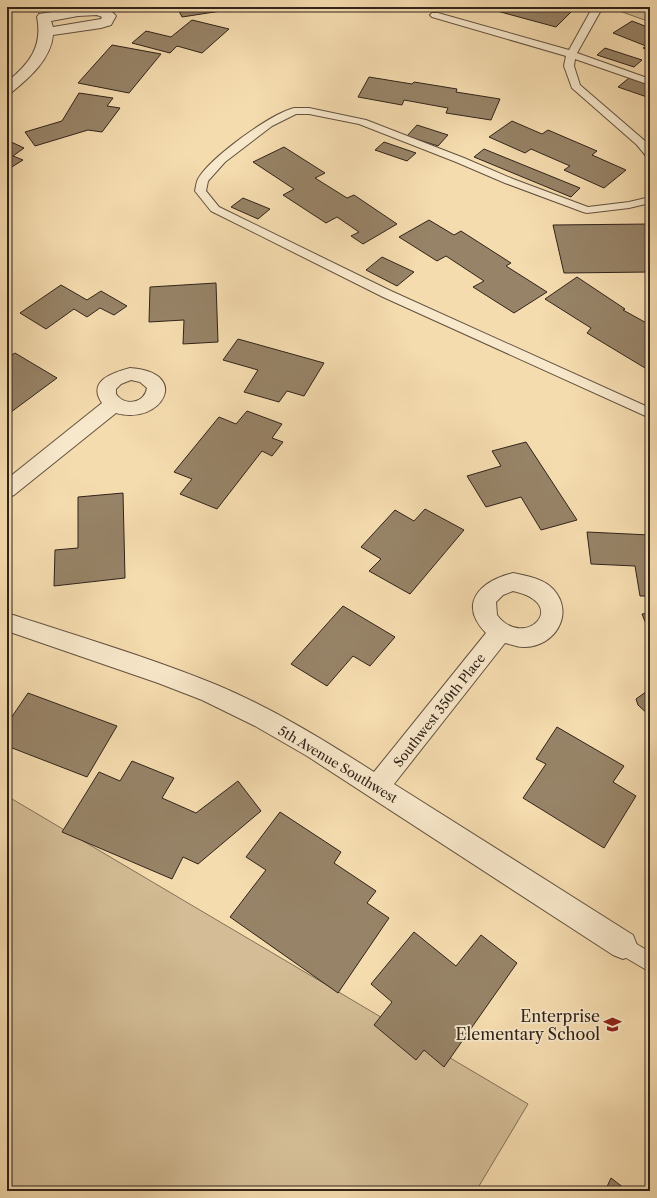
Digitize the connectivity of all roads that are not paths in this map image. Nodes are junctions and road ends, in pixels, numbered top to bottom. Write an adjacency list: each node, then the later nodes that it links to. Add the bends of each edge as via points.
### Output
1 (596, 7): 4 (lane)
2 (435, 15): 4 (lane)
3 (44, 20): 6 (street, via 46,38 41,52 34,65)
4 (571, 54): 5 (lane); 7 (lane, via 569,66 575,86 642,143)
5 (650, 82)
6 (7, 89)
7 (650, 154)
8 (650, 200): 10 (lane, via 587,210 362,122 309,111 294,111 268,124 221,160 203,180 200,191 215,209 387,294)
9 (113, 405): 11 (street)
10 (650, 413)
11 (7, 490)
12 (7, 622): 14 (street, 5th Avenue Southwest, via 165,675 210,693 316,748)
13 (500, 632): 14 (street, Southwest 350th Place)
14 (377, 787): 15 (street, 5th Avenue Southwest)
15 (623, 945): 16 (lane)
16 (650, 963)

